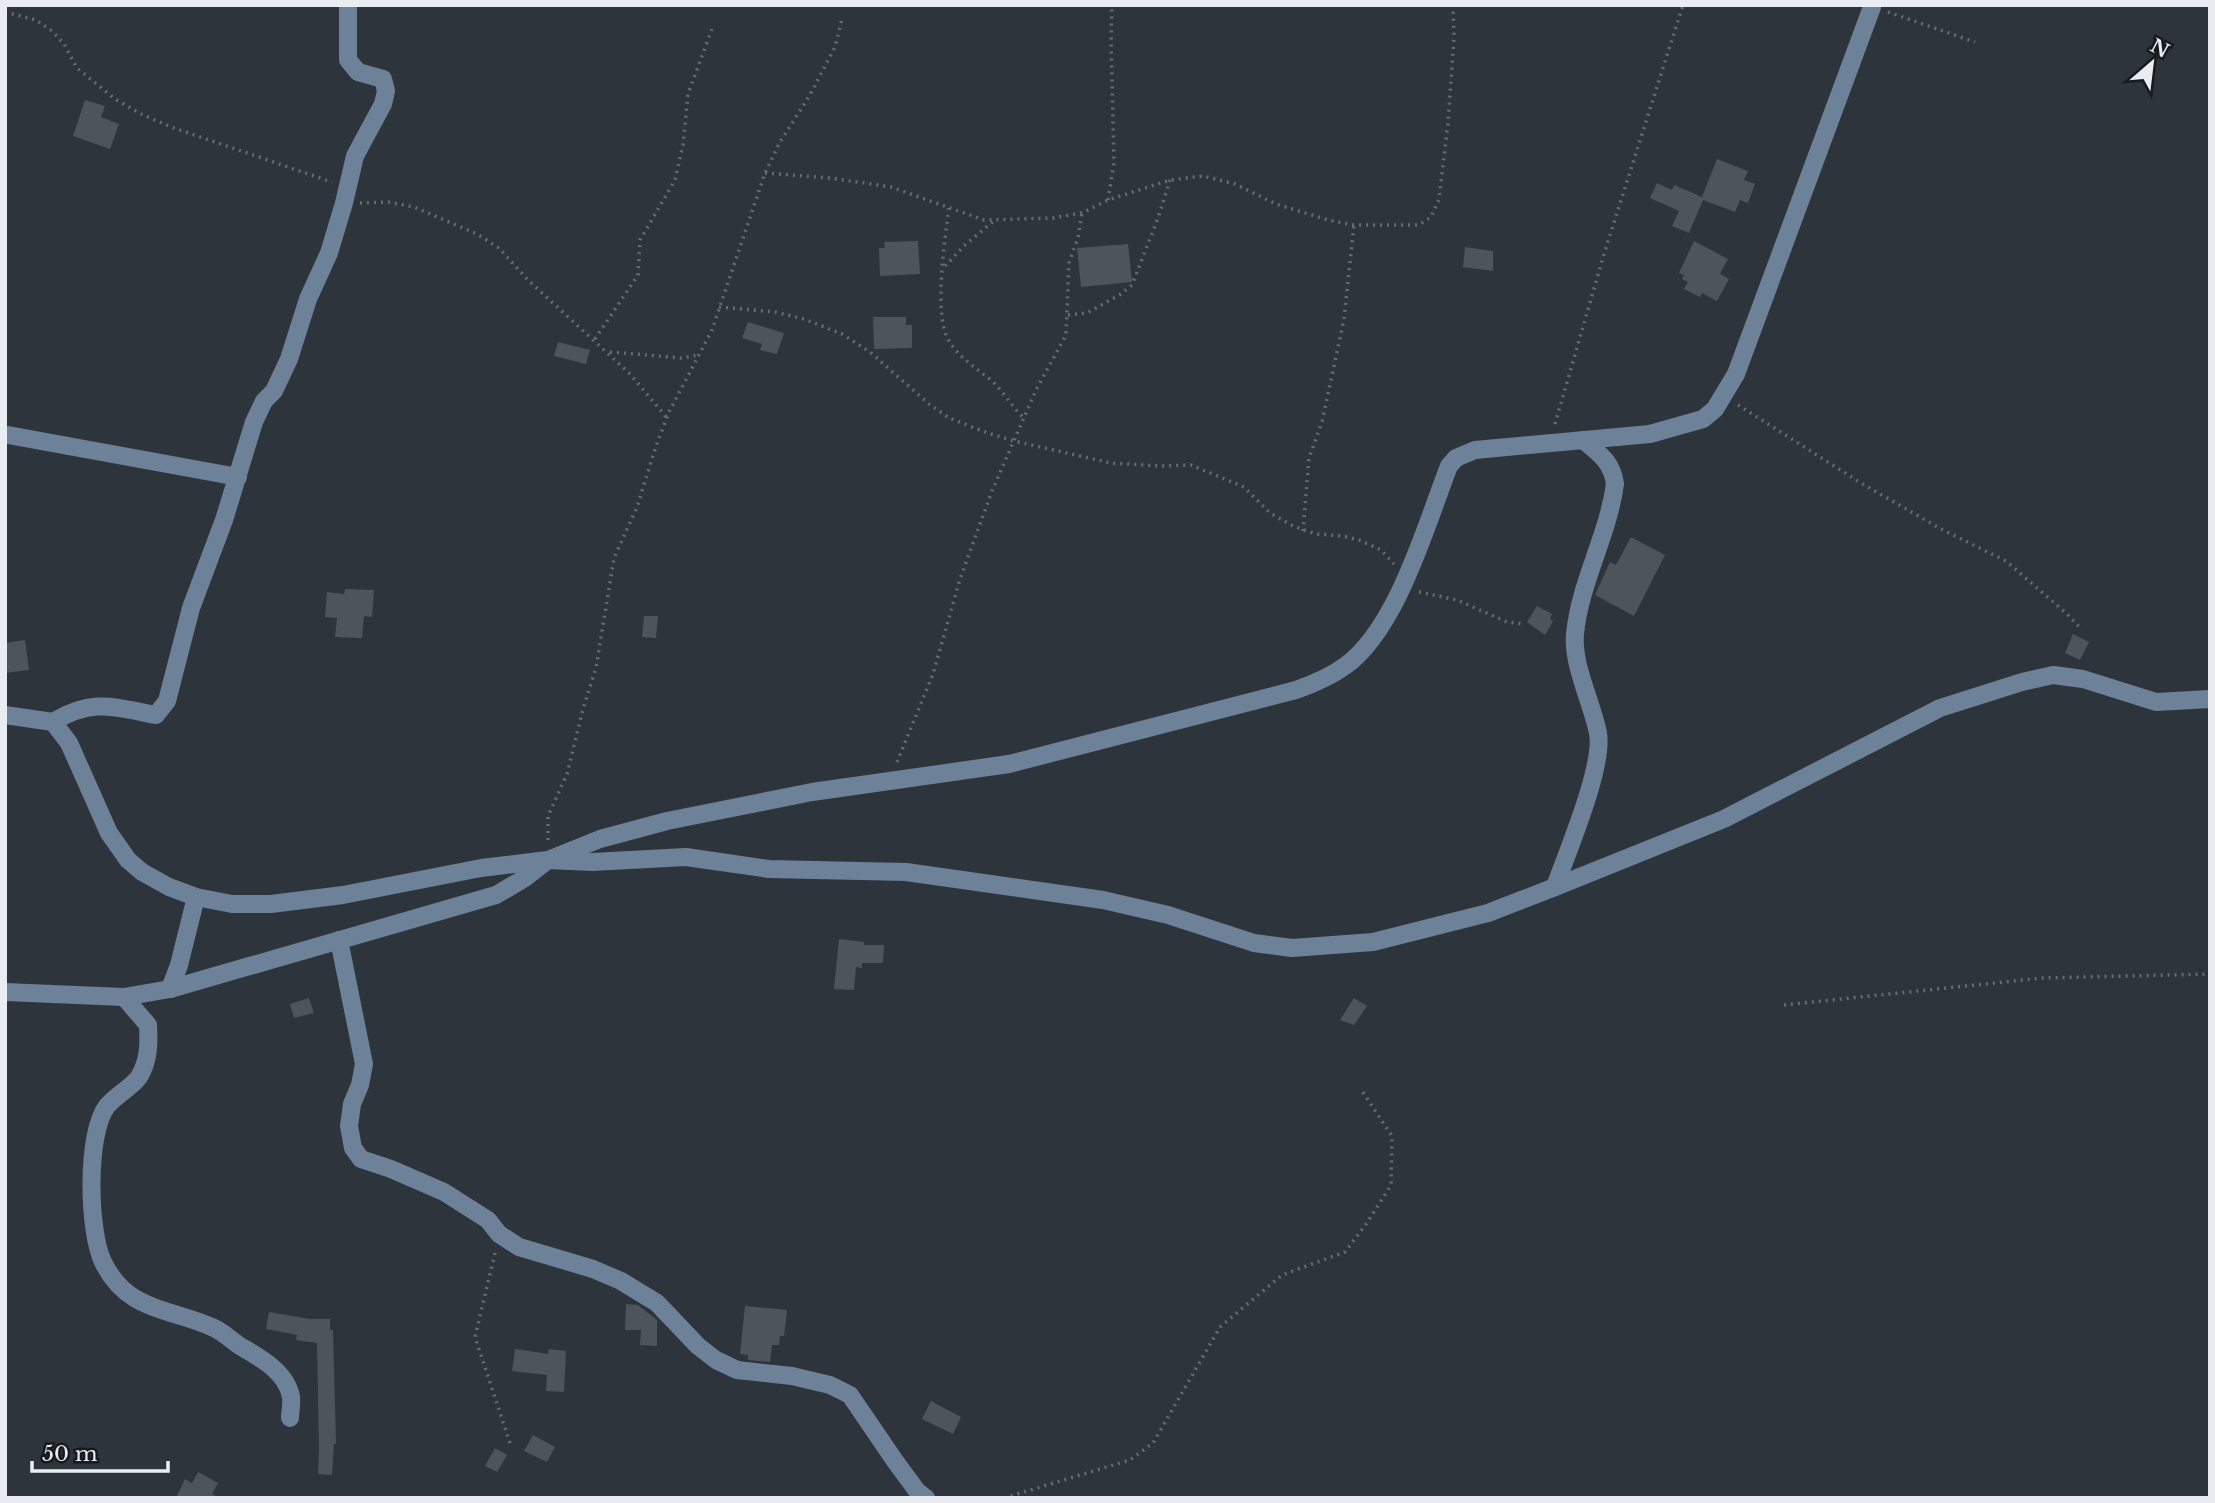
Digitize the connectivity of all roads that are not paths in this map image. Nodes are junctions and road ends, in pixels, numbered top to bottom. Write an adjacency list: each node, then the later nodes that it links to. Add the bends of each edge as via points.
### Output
1 (348, 5): 5 (street, via 348,60 358,72 383,79 383,104 355,156 329,253 289,359 258,412)
2 (1872, 7): 4 (street, via 1725,396 1703,419 1650,434)
3 (8, 435): 5 (street)
4 (1583, 440): 9 (street, via 1475,450 1456,458 1397,598 1368,644 1346,666 1322,680 1009,764 812,792 667,821 600,839); 10 (street, via 1606,458 1615,484 1579,605 1575,639 1599,736 1598,756)
5 (237, 477): 8 (street, via 191,608 163,709 156,715 87,706)
6 (2210, 699): 10 (street, via 2156,702 2053,675 2022,682 1940,708 1724,819)
7 (5, 715): 8 (street)
8 (52, 722): 11 (street, via 69,743 109,833 128,860 169,887)
9 (548, 860): 10 (street, via 686,857 769,870 906,872 1103,900 1254,943 1292,948 1373,942 1488,913); 11 (street, via 271,904 232,904); 12 (street, via 495,895)
10 (1555, 887)
11 (197, 897): 13 (street)
12 (339, 940): 13 (street); 17 (street, via 364,1064 349,1126 360,1159 443,1192 488,1220 519,1247 621,1281 657,1303 716,1360 737,1370 830,1385 850,1395)
13 (170, 989): 15 (street)
14 (5, 992): 15 (street)
15 (124, 997): 16 (street, via 149,1025 149,1051 139,1077 106,1107 94,1144 93,1227 103,1261 137,1301 216,1329 267,1362 291,1396)
16 (290, 1419)
17 (926, 1498)

